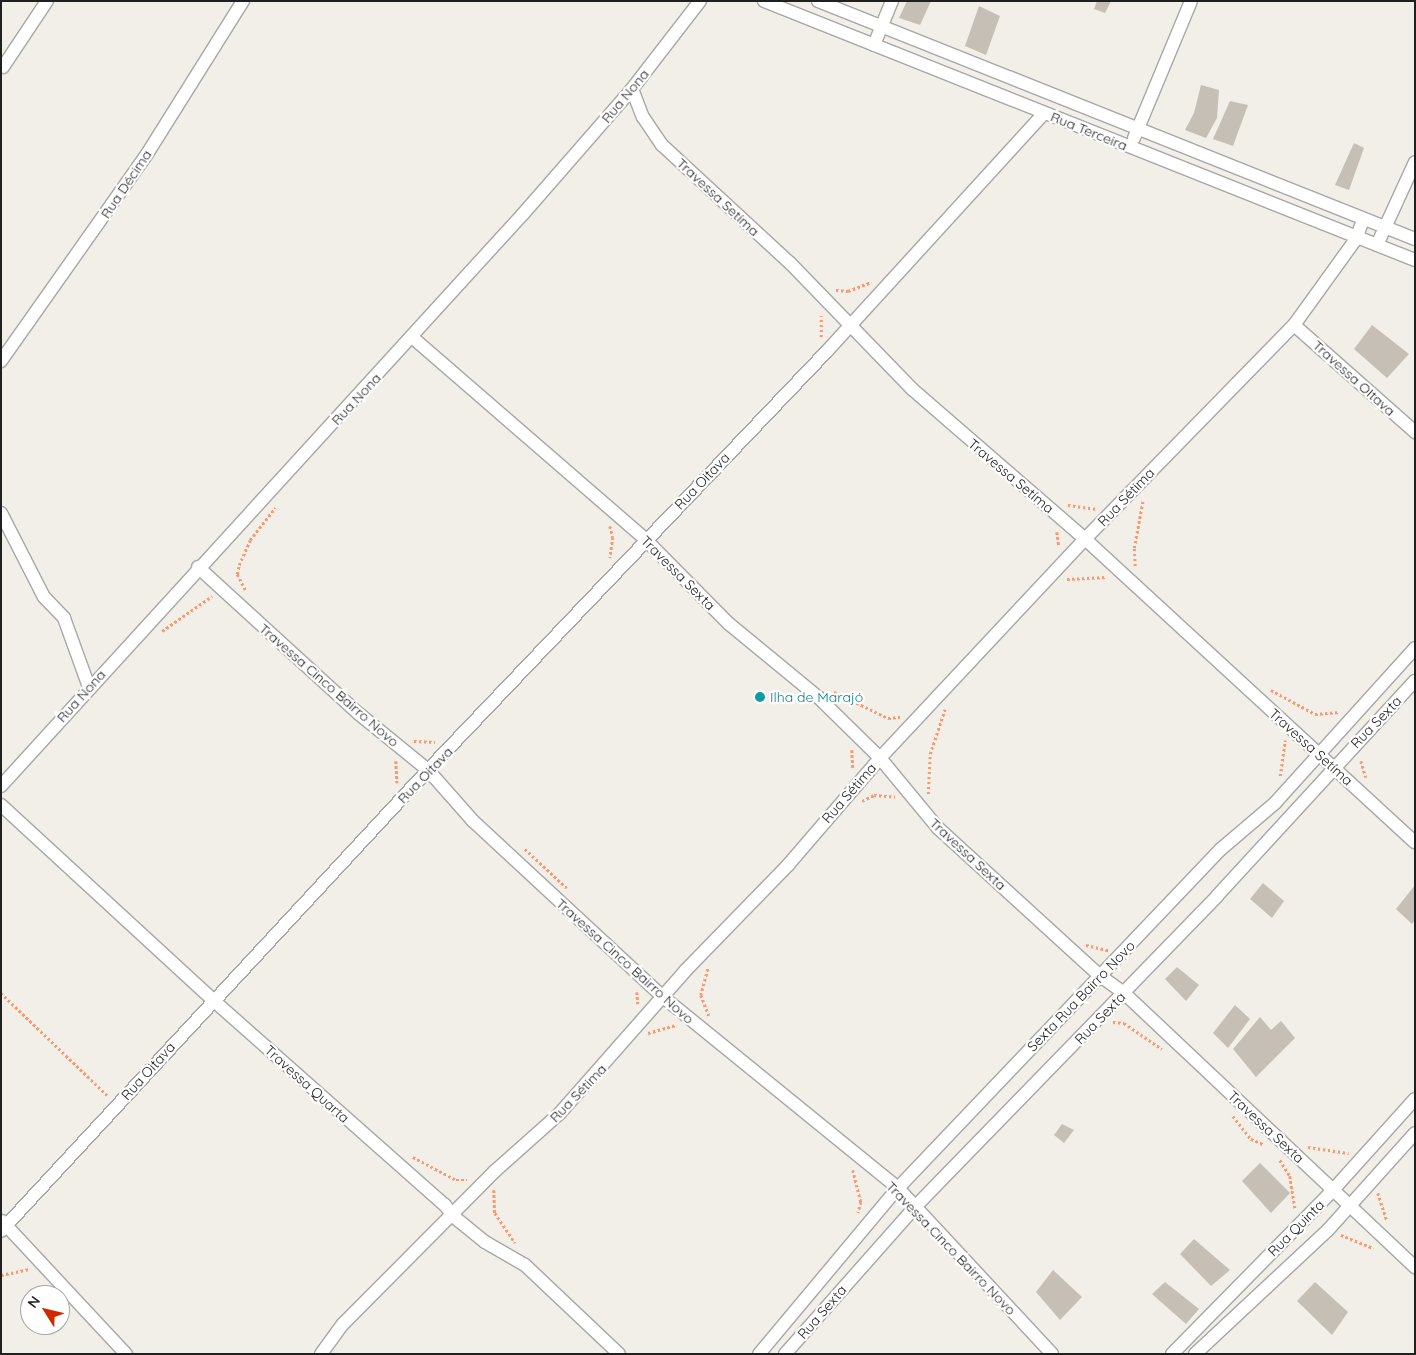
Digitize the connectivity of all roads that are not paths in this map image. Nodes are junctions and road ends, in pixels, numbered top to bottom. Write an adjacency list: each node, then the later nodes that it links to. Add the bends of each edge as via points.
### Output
1 (47, 1): 10 (street)
2 (243, 1): 25 (street, Rua Décima, via 141,162)
3 (700, 1): 11 (street, Rua Nona)
4 (764, 1): 9 (street, Rua Terceira)
5 (818, 1): 8 (street, Rua Terceira)
6 (892, 1): 8 (street)
7 (1191, 1): 13 (street)
8 (882, 26): 9 (street); 13 (street, Rua Terceira)
9 (874, 45): 12 (street, Rua Terceira)
10 (3, 67)
11 (632, 89): 22 (street, Travessa Setíma, via 643,118 662,145); 24 (street, Rua Nona)
12 (1044, 113): 14 (street, Rua Terceira); 22 (street, Rua Oitava)
13 (1137, 130): 14 (street); 16 (street, Rua Terceira)
14 (1130, 148): 18 (street, Rua Terceira)
15 (1415, 162): 17 (street)
16 (1363, 220): 17 (street, Rua Terceira); 18 (street, Rua Sétima)
17 (1385, 228): 19 (street, Rua Terceira); 20 (street)
18 (1356, 240): 20 (street, Rua Terceira); 23 (street, Rua Sétima)
19 (1415, 240)
20 (1377, 246): 21 (street, Rua Terceira)
21 (1415, 260)
22 (852, 324): 28 (street, Travessa Setíma, via 912,389); 29 (street, Rua Oitava)
23 (1294, 324): 26 (street, Travessa OItava); 28 (street, Rua Sétima)
24 (413, 338): 29 (street, Travessa Sexta); 30 (street, Rua Nona)
25 (1, 361)
26 (1415, 432)
27 (1, 513): 33 (street, via 44,597 64,618)
28 (1085, 539): 34 (street, Travessa Setíma); 35 (street, Rua Sétima, via 922,717)
29 (646, 540): 35 (street, Travessa Sexta, via 728,623 818,696); 37 (street, Rua Oitava)
30 (198, 568): 33 (street, Rua Nona); 37 (street, Travessa Cinco Bairro Novo, via 358,713)
31 (1415, 648): 34 (street, Sexta Rua Bairro Novo)
32 (1415, 681): 36 (street, Rua Sexta)
33 (88, 687): 38 (street, Rua Nona)
34 (1320, 756): 36 (street, Travessa Setíma); 41 (street, Sexta Rua Bairro Novo, via 1275,803 1221,849)
35 (880, 758): 41 (street, Travessa Sexta, via 938,828); 43 (street, Rua Sétima, via 788,864)
36 (1333, 767): 40 (street, Travessa Setíma); 42 (street, Rua Sexta)
37 (428, 770): 43 (street, Travessa Cinco Bairro Novo, via 472,821); 44 (street, Rua Oitava)
38 (1, 786)
39 (1, 805): 44 (street, Travessa Quarta)
40 (1415, 842)
41 (1099, 975): 42 (street, Travessa Sexta); 47 (street, Sexta Rua Bairro Novo)
42 (1124, 994): 48 (street, Travessa Sexta); 50 (street, Rua Sexta)
43 (663, 997): 47 (street, Travessa Cinco Bairro Novo); 51 (street, Rua Sétima, via 560,1114)
44 (213, 1000): 51 (street, Travessa Quarta, via 445,1205); 52 (street, Rua Oitava)
45 (1415, 1099): 48 (street, Rua Quinta)
46 (1415, 1133): 49 (street, Rua Quinta)
47 (898, 1188): 50 (street, Travessa Cinco Bairro Novo); 57 (street, Sexta Rua Bairro Novo)
48 (1334, 1190): 49 (street, Travessa Sexta); 60 (street, Rua Quinta)
49 (1349, 1207): 53 (street, Travessa Sexta); 61 (street, Rua Quinta)
50 (914, 1208): 58 (street, Rua Sexta); 59 (street, Travessa Cinco Bairro Novo)
51 (452, 1216): 55 (street, Rua Sétima, via 343,1324); 56 (street, Travessa Quarta, via 485,1242 525,1265)
52 (3, 1226): 54 (street)
53 (1415, 1267)
54 (126, 1354)
55 (321, 1354)
56 (619, 1354)
57 (759, 1354)
58 (785, 1354)
59 (1052, 1354)
60 (1172, 1354)
61 (1195, 1354)

